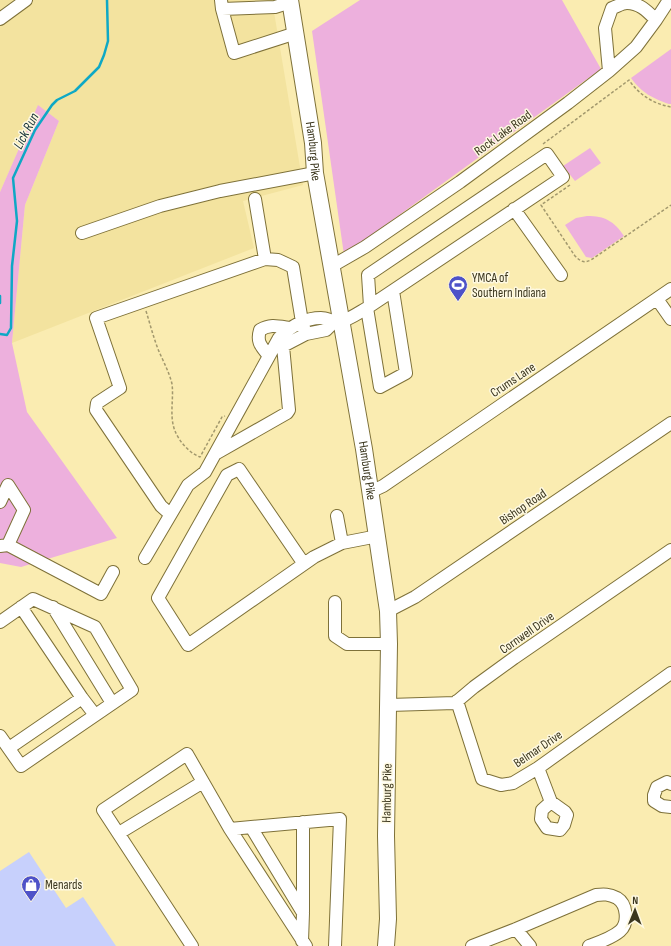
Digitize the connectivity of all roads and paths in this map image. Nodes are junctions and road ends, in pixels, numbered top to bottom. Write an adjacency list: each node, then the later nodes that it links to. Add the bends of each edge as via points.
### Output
1 (26, 0): 5 (street)
2 (669, 0): 6 (street, Rock Lake Road)
3 (291, 1): 4 (street, via 275,7); 7 (main road, Hamburg Pike)
4 (222, 5): 7 (street, via 234,53)
5 (0, 20)
6 (656, 20): 8 (street, Rock Lake Road, via 636,47); 8 (street, via 643,7 634,4 626,2 612,8 606,28)
7 (296, 33): 11 (main road, Hamburg Pike, via 313,143)
8 (609, 71): 18 (street, Rock Lake Road, via 460,182 365,247)
9 (671, 107): 10 (path, via 649,99 629,80)
10 (542, 145)
11 (315, 173): 16 (street, via 220,191 160,206); 18 (main road, Hamburg Pike)
12 (566, 180): 14 (path, via 570,185 541,205 576,256 584,262 591,260)
13 (256, 199): 17 (street)
14 (671, 205)
15 (514, 209): 19 (street); 21 (street); 24 (street, via 563,177 547,154 368,275)
16 (82, 233)
17 (265, 259): 23 (street); 26 (street, via 278,260 293,266)
18 (332, 266): 27 (main road, Hamburg Pike)
19 (561, 274)
20 (671, 289): 22 (street, Crums Lane)
21 (393, 291): 24 (street); 24 (street, via 406,373 380,387)
22 (657, 299): 25 (street); 34 (street, Crums Lane, via 383,486)
23 (144, 302): 31 (path, via 170,377 173,424 180,441 200,457 222,417); 36 (street, via 96,318 120,388 97,403 96,410 161,506)
24 (369, 307): 27 (street)
25 (671, 319)
26 (302, 322): 27 (street, via 321,318); 28 (street); 29 (street)
27 (338, 322): 29 (street, via 326,330); 34 (main road, Hamburg Pike)
28 (288, 328): 30 (street, via 279,338); 30 (street, via 274,325 260,330 259,344)
29 (306, 334): 30 (street)
30 (276, 350): 31 (street); 33 (street, via 289,410 287,414)
31 (233, 421): 33 (street)
32 (671, 423): 48 (street, Bishop Road, via 415,598)
33 (214, 455): 36 (street, via 205,472 188,485)
34 (370, 492): 38 (main road, Hamburg Pike)
35 (0, 502): 40 (street, via 8,485 24,510)
36 (170, 514): 42 (street)
37 (337, 516): 39 (street, via 340,530 350,532)
38 (378, 536): 39 (street); 48 (main road, Hamburg Pike)
39 (347, 542): 43 (street)
40 (4, 546): 44 (street, via 101,594)
41 (671, 550): 53 (street, Cornwell Drive, via 509,662)
42 (145, 558)
43 (304, 564): 43 (street, via 188,645 158,598 227,475 239,469)
44 (113, 572)
45 (335, 602): 50 (street, via 336,636 339,640 347,644)
46 (21, 607): 47 (street, via 33,599); 49 (street); 52 (street)
47 (53, 608): 54 (street); 54 (street, via 95,627 132,690)
48 (388, 611): 50 (main road, Hamburg Pike)
49 (0, 622)
50 (389, 644): 55 (main road, Hamburg Pike)
51 (671, 673): 59 (street, Belmar Drive)
52 (82, 698): 56 (street); 58 (street)
53 (458, 701): 55 (street); 59 (street, Belmar Drive, via 482,779 500,785 513,783)
54 (112, 703): 56 (street)
55 (389, 705): 73 (main road, Hamburg Pike)
56 (95, 715): 58 (street, via 21,766)
57 (0, 736): 58 (street)
58 (8, 748)
59 (538, 768): 62 (street)
60 (203, 782): 66 (street); 67 (street); 67 (street, via 187,754 103,810)
61 (671, 784): 63 (street, via 667,782 657,787 654,795 654,801 662,806)
62 (551, 802)
63 (671, 807)
64 (303, 822): 65 (street); 68 (street); 72 (street, via 340,819)
65 (251, 827): 66 (street); 68 (street)
66 (230, 829): 70 (street)
67 (118, 833): 71 (street)
68 (303, 913): 70 (street)
69 (516, 929): 74 (street); 75 (street); 76 (street, via 596,895 606,894 619,899 626,911 626,921 622,930)
70 (300, 944)
71 (192, 946)
72 (335, 946)
73 (386, 946)
74 (472, 946)
75 (530, 946)
76 (589, 946)

